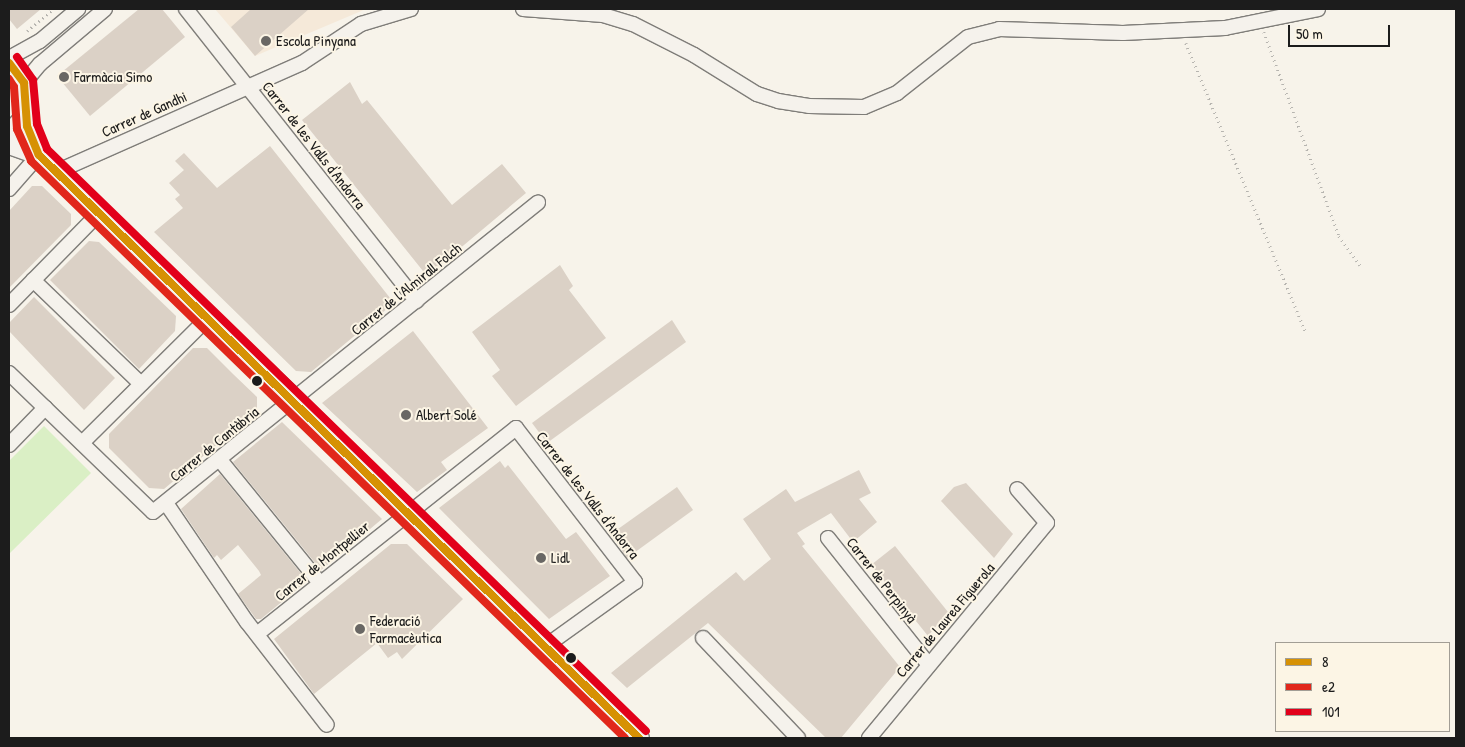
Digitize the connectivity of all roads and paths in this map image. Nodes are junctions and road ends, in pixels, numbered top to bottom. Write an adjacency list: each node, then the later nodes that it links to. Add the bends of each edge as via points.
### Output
1 (53, 9): 10 (path)
2 (78, 9): 11 (street, via 40,42)
3 (105, 9): 13 (street, via 40,64)
4 (186, 9): 14 (street, Carrer de les Valls d'Andorra)
5 (411, 9): 14 (street, Carrer de Gandhi, via 361,24 302,62)
6 (523, 9): 9 (street, via 603,15 633,24 694,55 757,94 809,106 864,107 882,101 968,37 999,29 1123,33)
7 (1318, 9): 8 (street)
8 (1260, 21): 9 (street); 23 (path, via 1339,236)
9 (1180, 30): 28 (path)
10 (24, 34)
11 (9, 58)
12 (9, 63): 13 (main road)
13 (24, 83): 15 (main road)
14 (246, 86): 19 (street, Carrer de Gandhi); 25 (street, Carrer de les Valls d'Andorra)
15 (24, 112): 16 (main road); 18 (main road)
16 (9, 133)
17 (9, 144): 18 (main road)
18 (39, 155): 19 (main road); 20 (street)
19 (56, 172): 22 (main road)
20 (9, 189)
21 (538, 203): 25 (street, Carrer de l'Almirall Folch)
22 (100, 213): 24 (street); 27 (main road)
23 (1360, 265)
24 (34, 280): 26 (street); 30 (street)
25 (417, 301): 31 (street, Carrer de l'Almirall Folch)
26 (9, 304)
27 (209, 318): 30 (street); 31 (main road)
28 (1306, 333)
29 (9, 372): 32 (street)
30 (141, 384): 34 (street)
31 (295, 400): 36 (street, Carrer de Cantàbria); 39 (main road)
32 (45, 408): 34 (street); 35 (street)
33 (516, 428): 39 (street, Carrer de Montpellier); 44 (street, Carrer de les Valls d'Andorra, via 635,582)
34 (82, 443): 38 (street, Carrer de Cantàbria, via 153,512)
35 (9, 445)
36 (220, 460): 38 (street, Carrer de Cantàbria); 41 (street)
37 (1017, 489): 45 (street, Carrer de Laureà Figuerola, via 1047,523)
38 (166, 503): 42 (street)
39 (408, 513): 41 (street, Carrer de Montpellier); 44 (main road)
40 (828, 538): 45 (street, Carrer de Perpinyà)
41 (320, 583): 42 (street, Carrer de Montpellier)
42 (258, 634): 46 (street)
43 (703, 638): 48 (street)
44 (546, 646): 47 (main road)
45 (929, 666): 49 (street, Carrer de Laureà Figuerola)
46 (327, 725)
47 (639, 738)
48 (798, 738)
49 (869, 738)

